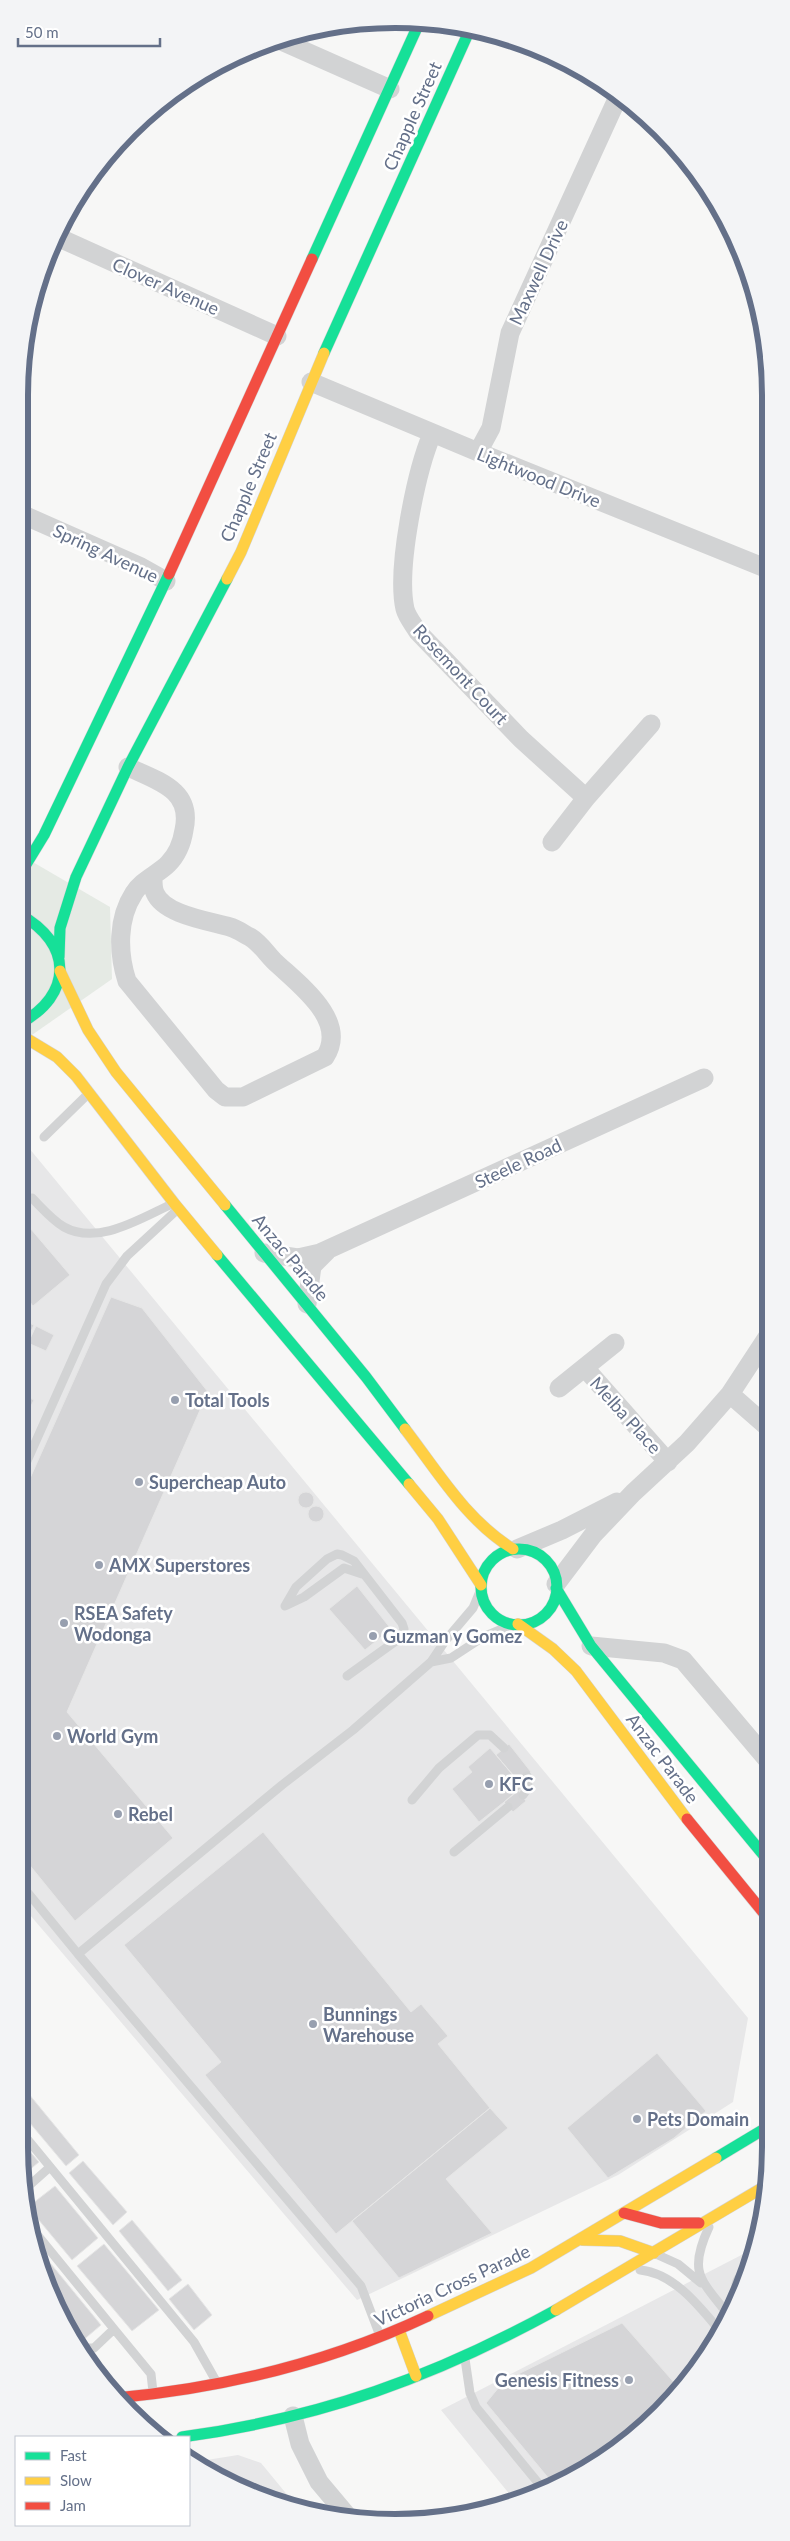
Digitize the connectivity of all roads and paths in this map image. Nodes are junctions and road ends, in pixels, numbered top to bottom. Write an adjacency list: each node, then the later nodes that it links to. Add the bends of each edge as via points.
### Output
1 (417, 28): 4 (main road, Chapple Street)
2 (467, 35): 8 (main road, Chapple Street)
3 (286, 44): 4 (street)
4 (390, 89): 7 (main road, Chapple Street)
5 (616, 101): 10 (street, Maxwell Drive, via 510,333 491,428)
6 (62, 239): 7 (street, Clover Avenue)
7 (277, 336): 13 (main road, Chapple Street)
8 (311, 382): 9 (street, Lightwood Drive); 15 (main road, Chapple Street, via 241,552)
9 (432, 434): 10 (street, Lightwood Drive); 16 (street, Rosemont Court, via 422,457 404,564 401,588 405,612 418,632 521,739)
10 (478, 452): 12 (street, Lightwood Drive)
11 (28, 517): 13 (street, Spring Avenue)
12 (762, 567)
13 (166, 581): 18 (main road, Chapple Street, via 44,835)
14 (651, 724): 16 (street)
15 (128, 767): 19 (street, via 161,782 180,796 186,806 187,821 177,852); 21 (main road, Chapple Street, via 73,884 60,928)
16 (586, 798): 17 (street)
17 (552, 842)
18 (28, 861)
19 (153, 878): 19 (street, via 135,891 126,907 121,930 122,966 126,981 216,1090 225,1097 243,1097 325,1057 331,1033 316,1002 253,939 232,928 176,912 155,894)
20 (28, 918): 21 (main road, via 53,940)
21 (58, 957): 22 (main road)
22 (60, 971): 23 (main road, via 56,992 46,1006); 31 (main road, Anzac Parade, via 105,1057)
23 (28, 1020)
24 (28, 1039): 26 (main road, via 57,1057)
25 (704, 1078): 30 (street, Steele Road)
26 (89, 1093): 27 (lane); 29 (main road)
27 (44, 1137)
28 (32, 1198): 29 (lane, via 58,1222 85,1233 115,1228)
29 (176, 1206): 39 (lane, via 127,1256 106,1284); 45 (main road, via 438,1518)
30 (333, 1248): 31 (street, Steele Road, via 304,1257); 32 (street, Steele Road, via 312,1266)
31 (264, 1252): 32 (main road, Anzac Parade)
32 (307, 1304): 42 (main road, Anzac Parade, via 464,1508 486,1530)
33 (615, 1343): 35 (street, Melba Place)
34 (762, 1345): 37 (street)
35 (584, 1368): 36 (street, Melba Place); 40 (street, Melba Place)
36 (559, 1388)
37 (730, 1394): 38 (street); 40 (street)
38 (762, 1422)
39 (28, 1459)
40 (668, 1462): 41 (street)
41 (633, 1493): 42 (street, via 562,1530); 44 (street, via 594,1535)
42 (515, 1549): 44 (main road, via 529,1550 544,1560 551,1568); 45 (main road, via 491,1561 485,1569)
43 (365, 1575): 43 (lane, via 354,1561 337,1554 296,1587 285,1606 304,1598 344,1568); 49 (lane, via 402,1623 403,1634)
44 (556, 1586): 46 (main road, via 546,1614 532,1623); 47 (main road, Anzac Parade)
45 (482, 1587): 46 (main road, via 483,1600 490,1612 504,1622); 48 (lane, via 473,1608)
46 (516, 1624): 48 (lane, via 483,1637 451,1658); 59 (main road, Anzac Parade, via 576,1671 664,1790)
47 (591, 1646): 51 (street, via 664,1653 683,1660); 57 (main road, Anzac Parade)
48 (431, 1662): 60 (lane, via 353,1730)
49 (347, 1676)
50 (504, 1748): 54 (lane, via 490,1735 478,1735 439,1768)
51 (762, 1754)
52 (527, 1776): 53 (lane, via 528,1788)
53 (523, 1795)
54 (412, 1800)
55 (508, 1808): 56 (lane)
56 (454, 1852)
57 (762, 1853)
58 (28, 1893): 60 (lane)
59 (762, 1911)
60 (78, 1954): 78 (lane, via 361,2286)
61 (762, 2130): 67 (main road, Victoria Cross Parade)
62 (28, 2140): 63 (lane)
63 (50, 2168): 64 (lane); 82 (lane, via 194,2342)
64 (30, 2185)
65 (760, 2189): 66 (main road)
66 (724, 2210): 68 (main road); 73 (lane, via 709,2227 700,2252 698,2270)
67 (624, 2213): 68 (main road, via 665,2225); 70 (main road, Victoria Cross Parade)
68 (707, 2220): 71 (main road)
69 (39, 2237): 76 (lane)
70 (582, 2240): 71 (main road, via 620,2241); 77 (main road, Victoria Cross Parade, via 531,2268)
71 (654, 2253): 72 (main road); 73 (lane, via 678,2264)
72 (625, 2270): 75 (lane, via 650,2271 664,2277); 80 (main road, via 526,2326)
73 (704, 2285): 74 (lane)
74 (724, 2310)
75 (715, 2326)
76 (114, 2329): 79 (lane, via 94,2348); 83 (lane, via 151,2374)
77 (399, 2330): 78 (main road, Victoria Cross Parade); 81 (main road)
78 (381, 2338): 82 (main road, Victoria Cross Parade, via 283,2370)
79 (88, 2348)
80 (464, 2356): 81 (main road); 87 (lane, via 470,2393 476,2406)
81 (416, 2376): 85 (main road, via 364,2397)
82 (217, 2384): 83 (main road, Victoria Cross Parade)
83 (153, 2395): 84 (main road, Victoria Cross Parade)
84 (127, 2397)
85 (293, 2416): 86 (main road); 88 (street, via 300,2444 319,2482)
86 (190, 2436)
87 (539, 2484)
88 (342, 2509)

